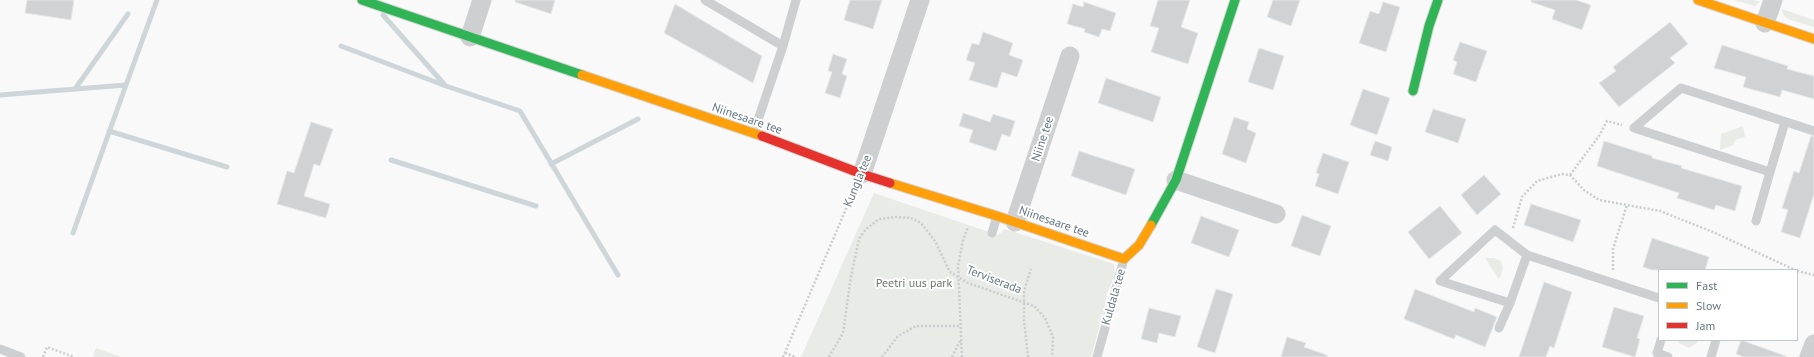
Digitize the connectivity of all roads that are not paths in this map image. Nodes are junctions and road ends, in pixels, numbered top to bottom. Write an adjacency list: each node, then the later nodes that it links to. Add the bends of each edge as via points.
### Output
1 (362, 0): 11 (street, Niinesaare tee)
2 (482, 0): 11 (street)
3 (705, 0): 13 (lane)
4 (796, 0): 13 (lane)
5 (920, 0): 20 (street, Kungla tee)
6 (1235, 0): 21 (street, Kuldala tee)
7 (1438, 0): 15 (street)
8 (1698, 0): 10 (street)
9 (1773, 0): 10 (street)
10 (1765, 23): 12 (street)
11 (470, 37): 18 (street, Niinesaare tee)
12 (1814, 39)
13 (783, 46): 18 (lane)
14 (1070, 56): 25 (street, Niine tee)
15 (1413, 91)
16 (1785, 122): 17 (lane); 19 (lane); 19 (lane, via 1681,88 1634,128)
17 (1814, 131)
18 (755, 134): 20 (street, Niinesaare tee)
19 (1770, 172): 24 (lane)
20 (862, 174): 23 (street, Niinesaare tee)
21 (1176, 180): 22 (street); 28 (street, Kuldala tee, via 1139,245)
22 (1276, 214)
23 (997, 216): 25 (street, Niinesaare tee); 26 (lane)
24 (1756, 221)
25 (1015, 222): 28 (street, Niinesaare tee)
26 (992, 233)
27 (1527, 255): 29 (lane); 30 (lane); 30 (lane, via 1495,230 1440,281)
28 (1124, 259): 36 (lane, Kuldala tee)
29 (1658, 298)
30 (1510, 303): 31 (lane)
31 (1499, 328)
32 (1661, 341): 37 (lane, via 1657,353)
33 (1716, 341): 38 (lane)
34 (0, 349): 35 (lane)
35 (21, 357)
36 (1097, 357)
37 (1668, 357)
38 (1711, 357)

